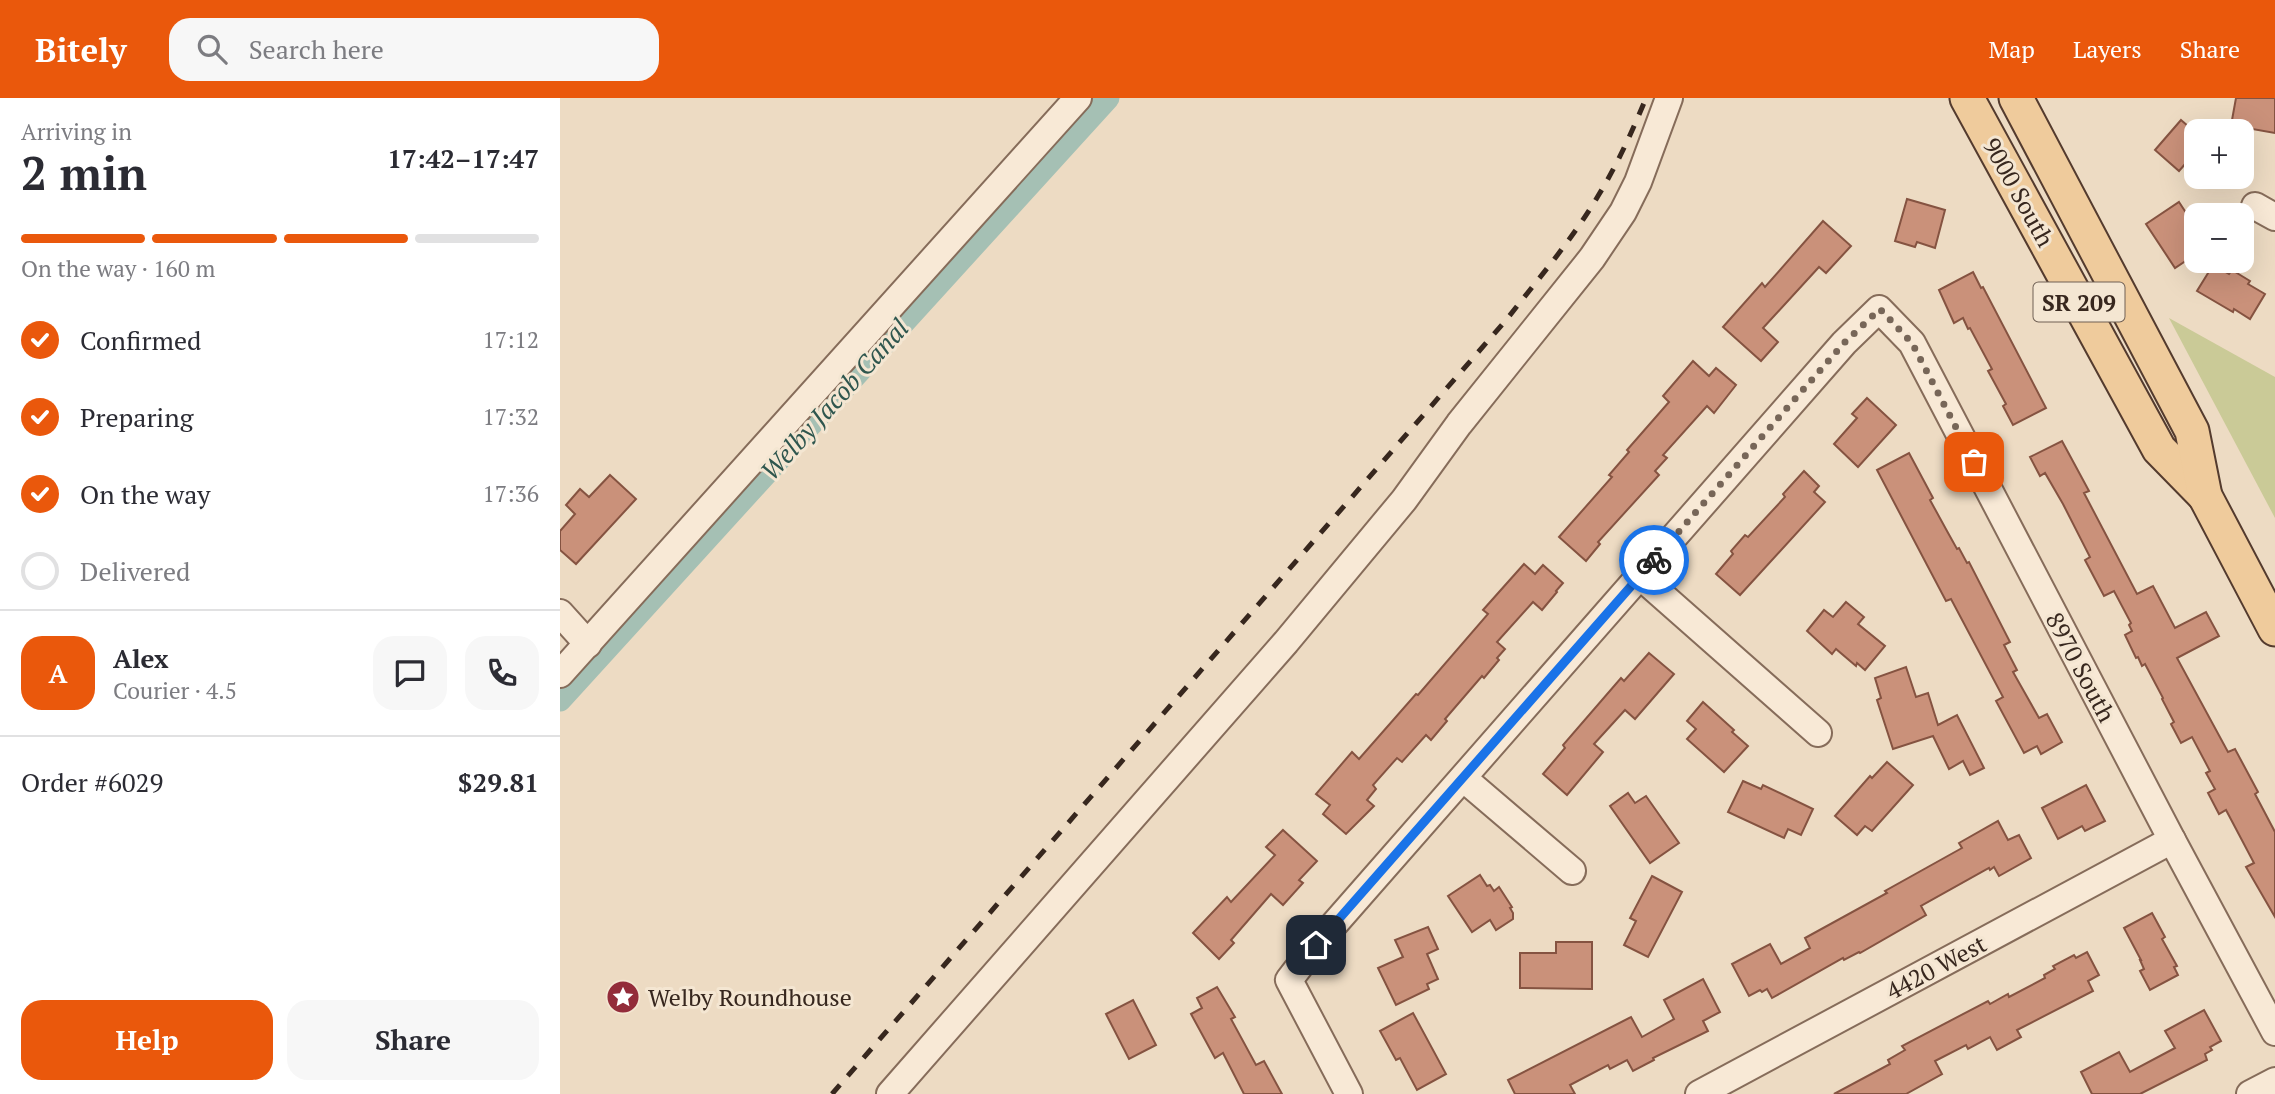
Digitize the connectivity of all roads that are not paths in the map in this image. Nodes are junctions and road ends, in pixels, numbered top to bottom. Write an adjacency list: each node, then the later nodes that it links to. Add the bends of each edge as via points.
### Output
1 (1078, 98): 9 (street)
2 (1669, 98): 17 (street, via 1638,182 1592,258 1404,500 1286,642)
3 (1967, 98): 5 (main road, 9000 South / SR 209, via 2159,449)
4 (2016, 98): 5 (main road, 9000 South / SR 209, via 2192,430)
5 (2205, 496): 8 (main road, 9000 South / SR 209)
6 (1640, 576): 11 (street); 12 (street); 13 (street, 8970 South, via 1844,343 1880,309 1912,343)
7 (560, 613): 9 (street)
8 (2275, 629)
9 (588, 644): 10 (street)
10 (560, 674)
11 (1818, 733)
12 (1463, 778): 14 (street); 18 (street, via 1289,980)
13 (2172, 841): 15 (street, 8970 South); 19 (street, 4420 West)
14 (1572, 871)
15 (2275, 1032)
16 (2275, 1081): 20 (street)
17 (890, 1094)
18 (1349, 1094)
19 (1699, 1094)
20 (2250, 1094)

